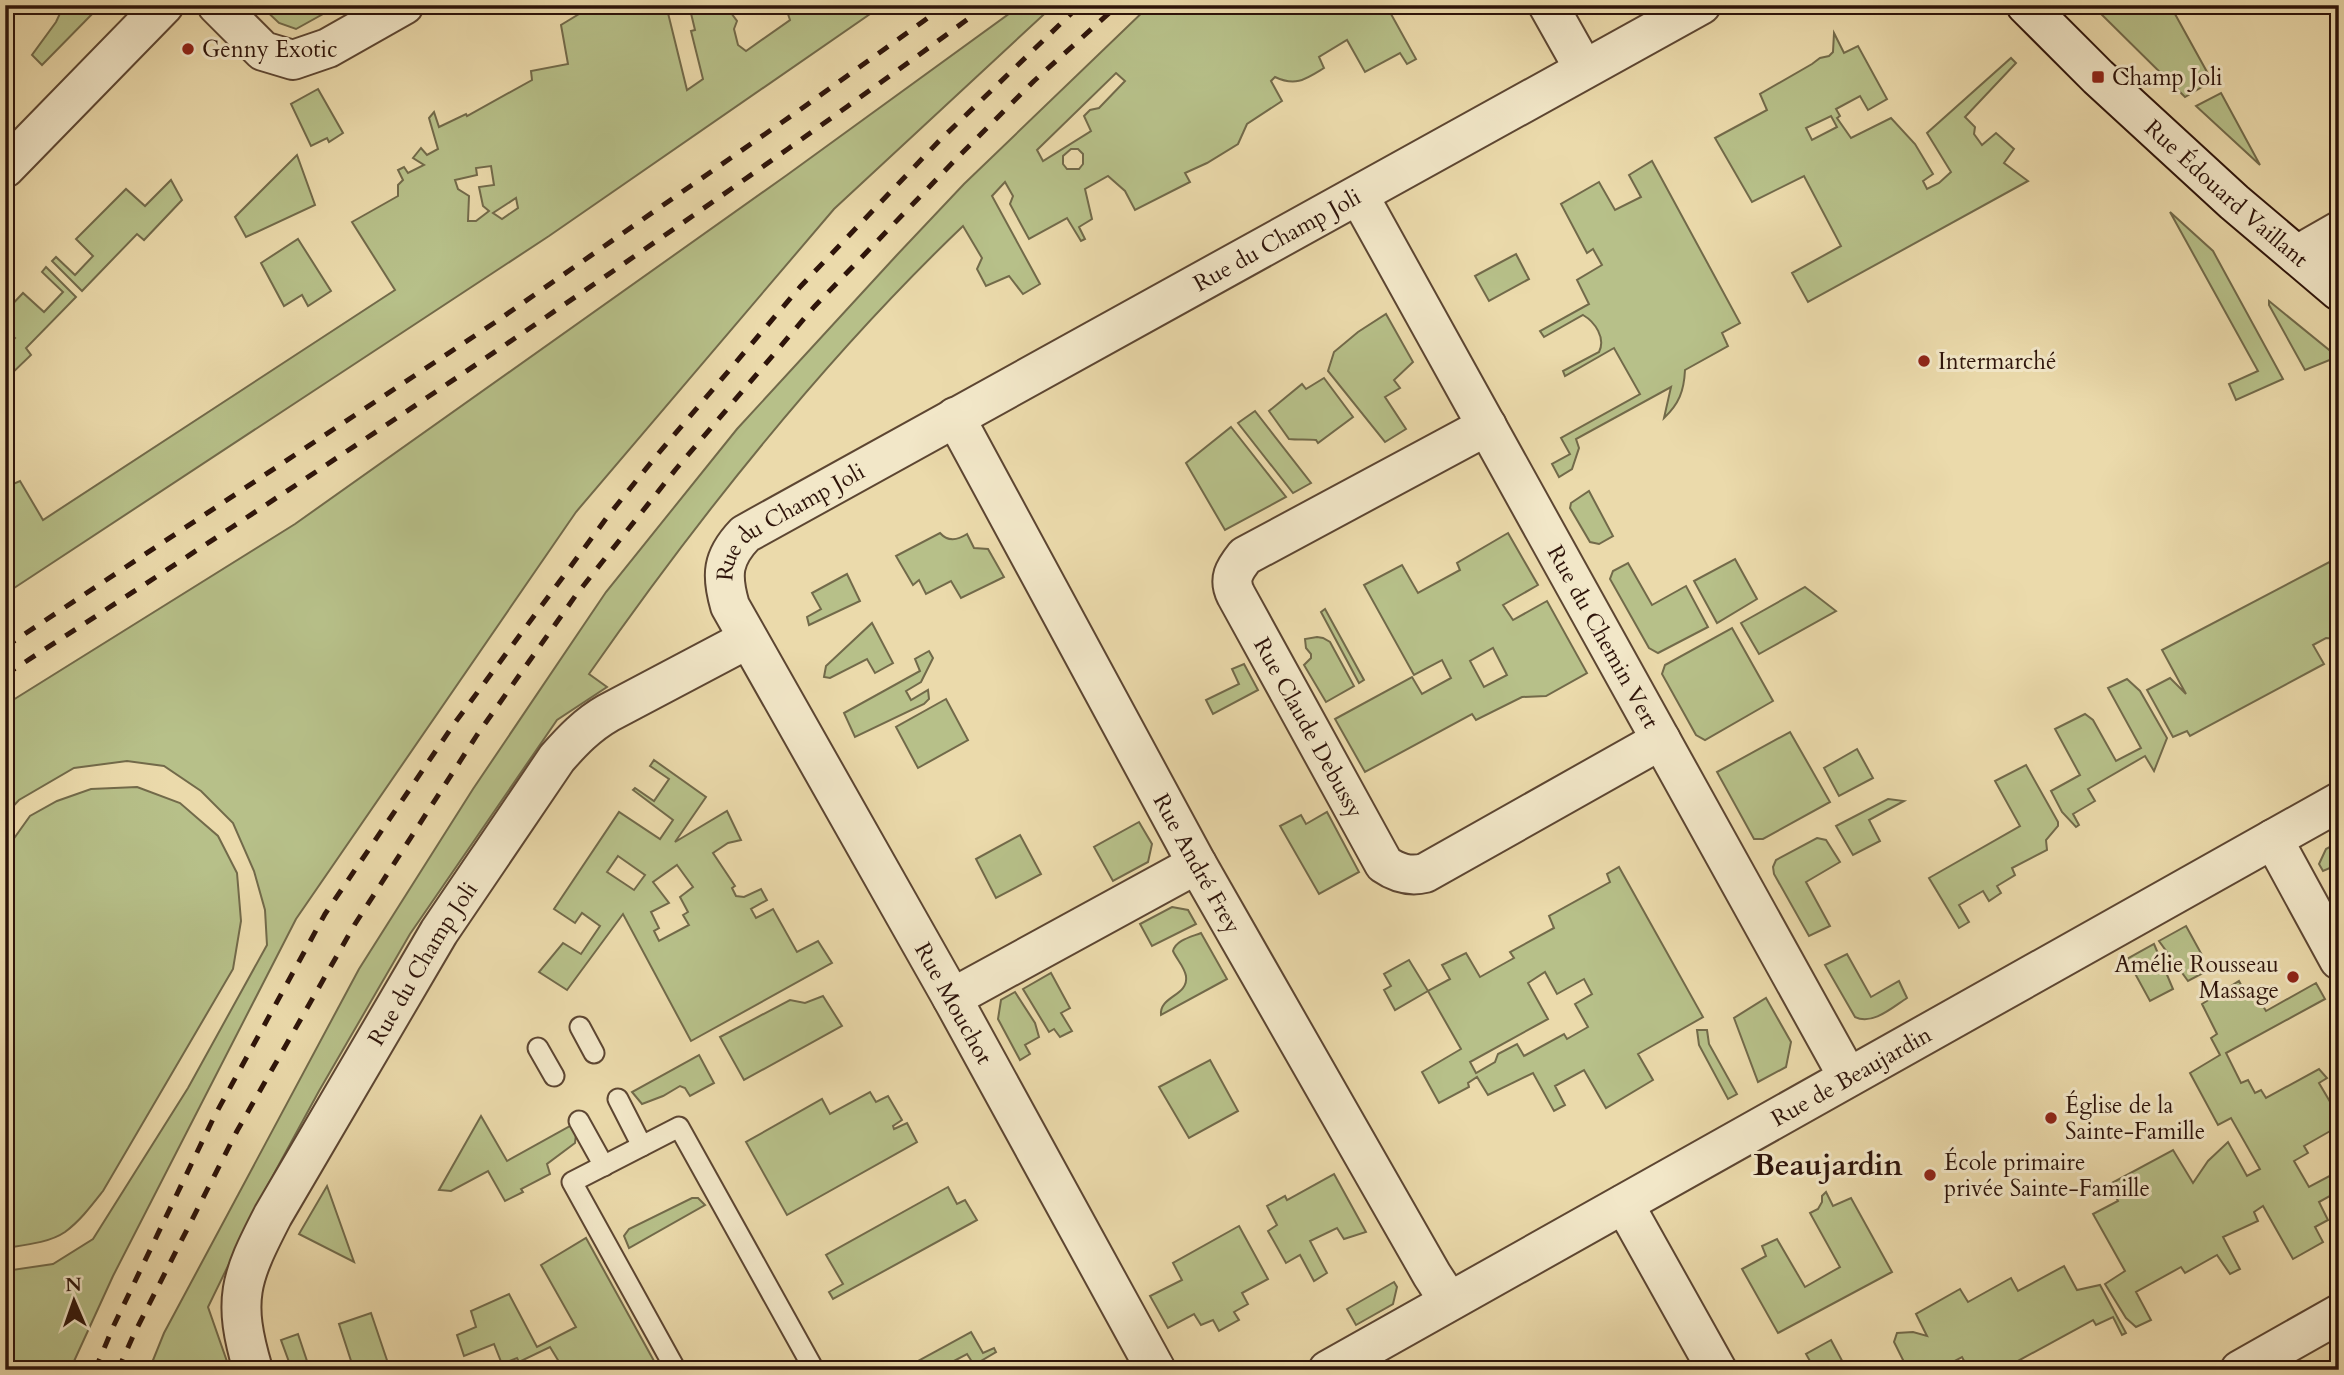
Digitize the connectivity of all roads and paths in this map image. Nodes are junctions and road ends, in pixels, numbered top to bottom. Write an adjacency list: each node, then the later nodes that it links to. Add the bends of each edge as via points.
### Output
1 (164, 5): 8 (street)
2 (217, 5): 3 (street, via 263,51 293,60 328,48)
3 (404, 5)
4 (1548, 5): 7 (street)
5 (1700, 5): 7 (street, Rue du Champ Joli)
6 (2026, 5): 11 (street, Rue Édouard Vaillant, via 2098,77)
7 (1584, 69): 9 (street, Rue du Champ Joli)
8 (5, 168)
9 (1359, 196): 13 (street, Rue du Champ Joli); 14 (street, Rue du Chemin Vert)
10 (2339, 231): 11 (street)
11 (2297, 256): 12 (street, Rue Édouard Vaillant)
12 (2339, 291)
13 (954, 418): 15 (street, Rue du Champ Joli, via 740,540 727,558 724,575 730,606); 19 (street, Rue André Frey)
14 (1487, 426): 16 (street, Rue du Chemin Vert); 16 (street, Rue Claude Debussy, via 1245,556 1231,579 1384,864 1414,876 1425,873)
15 (748, 639): 21 (street, Rue Mouchot); 34 (street, Rue du Champ Joli, via 593,722 556,758 393,1008 250,1259 240,1307)
16 (1661, 740): 26 (street, Rue du Chemin Vert)
17 (2339, 802): 18 (street, Rue de Beaujardin)
18 (2273, 839): 20 (street); 26 (street, Rue de Beaujardin)
19 (1196, 864): 21 (street); 32 (street, Rue André Frey)
20 (2339, 960)
21 (952, 998): 37 (street, Rue Mouchot)
22 (580, 1027): 24 (lane)
23 (538, 1048): 25 (lane)
24 (594, 1053)
25 (554, 1076)
26 (1848, 1077): 31 (street, Rue de Beaujardin)
27 (618, 1099): 29 (lane)
28 (579, 1121): 30 (lane)
29 (642, 1146): 30 (lane); 36 (lane, via 678,1127 812,1366)
30 (604, 1166): 35 (lane, via 572,1182)
31 (1623, 1204): 32 (street, Rue de Beaujardin); 39 (street)
32 (1449, 1301): 38 (street, Rue de Beaujardin)
33 (2339, 1314): 40 (street)
34 (253, 1370)
35 (676, 1370)
36 (803, 1370)
37 (1156, 1370)
38 (1328, 1370)
39 (1717, 1370)
40 (2240, 1370)

